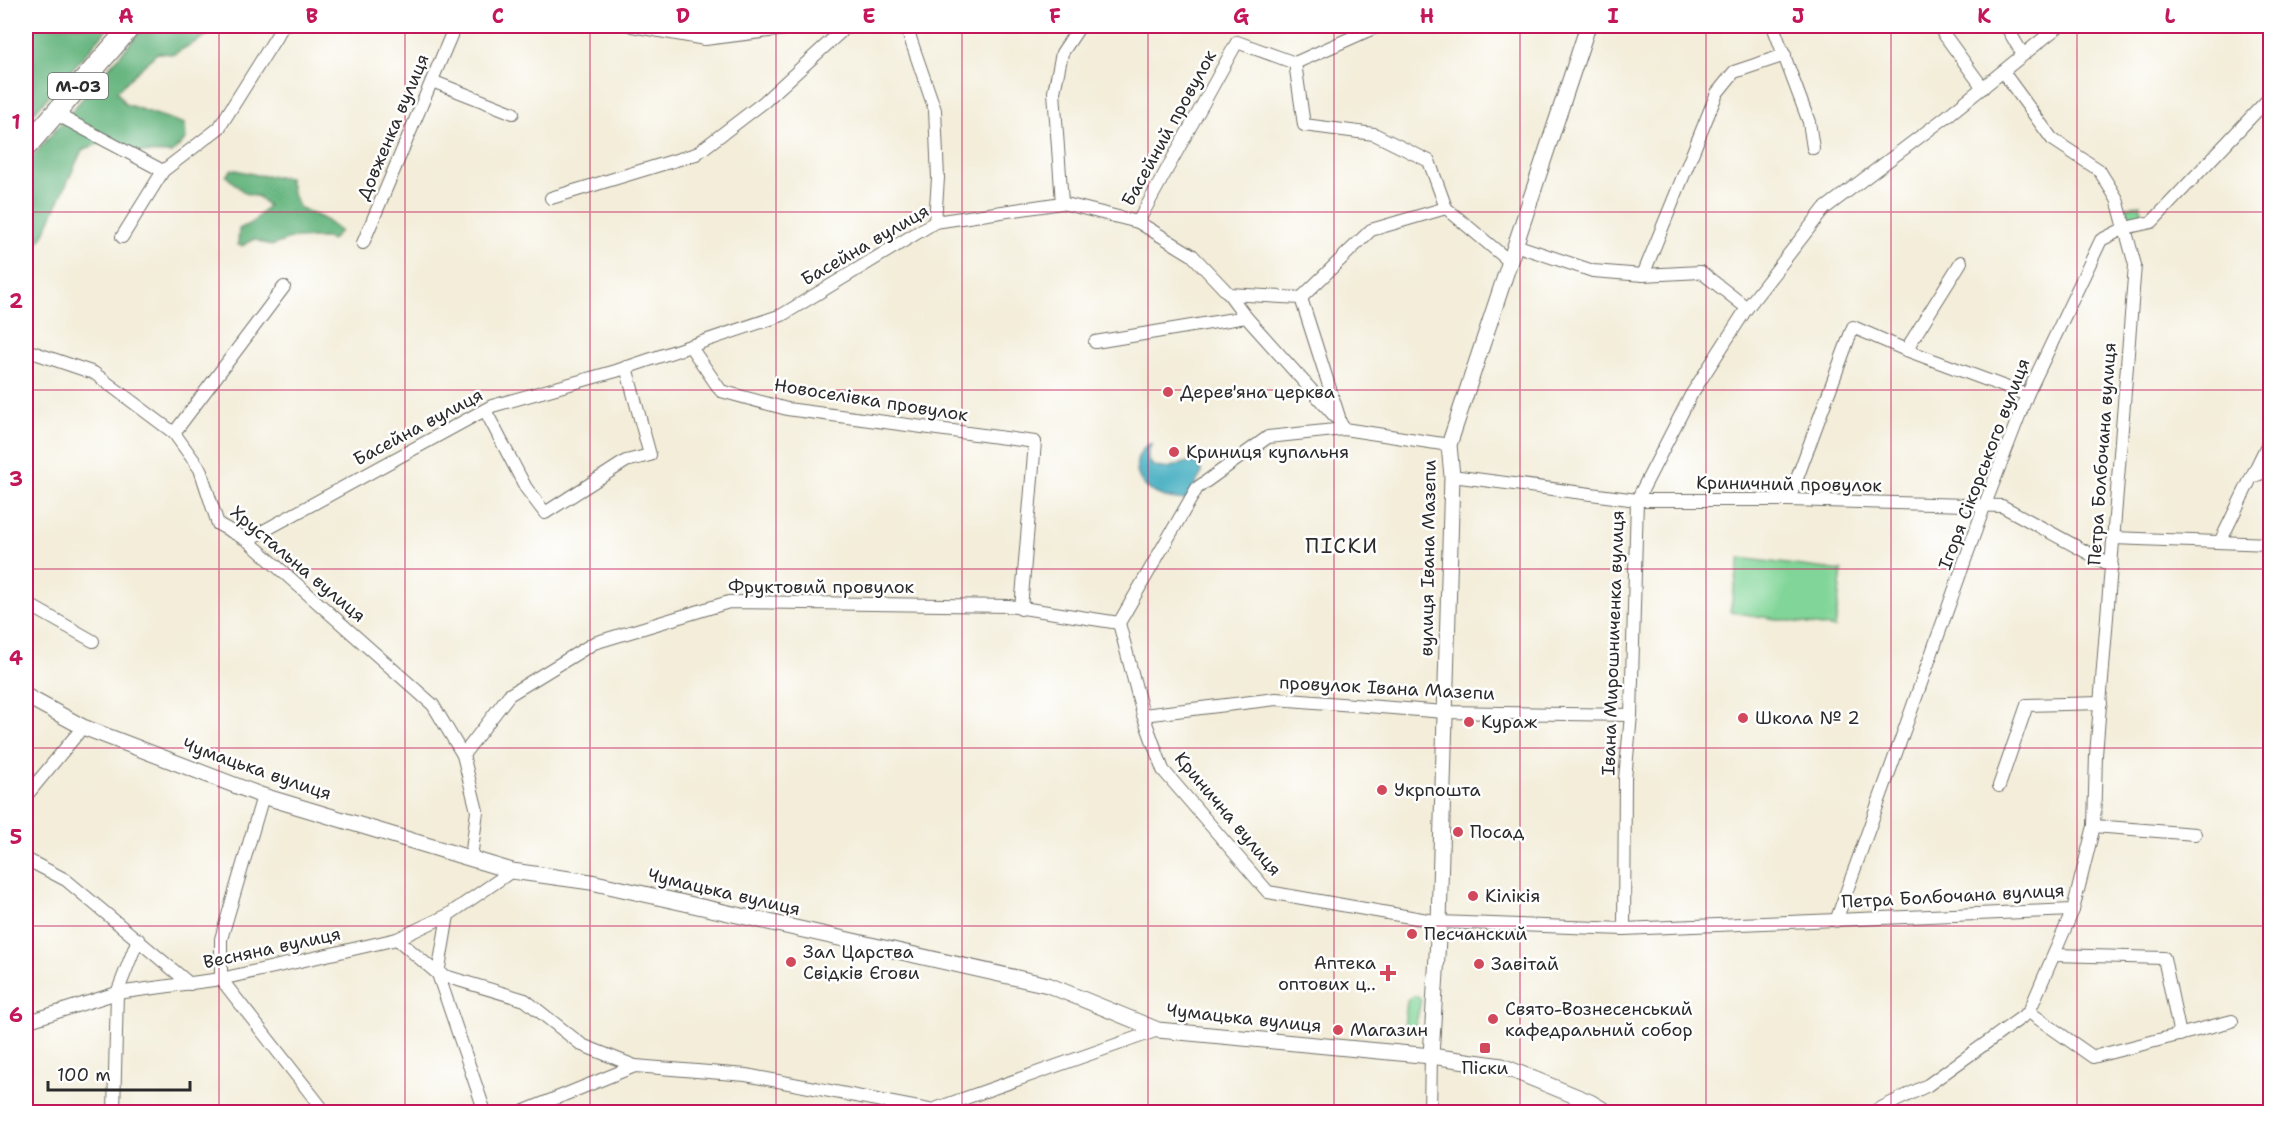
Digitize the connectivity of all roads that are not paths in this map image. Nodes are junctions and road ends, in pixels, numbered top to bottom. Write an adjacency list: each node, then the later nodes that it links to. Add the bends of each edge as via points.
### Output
1 (131, 26): 22 (highway, М-03)
2 (283, 26): 26 (street, via 219,128)
3 (455, 26): 19 (street, Довженка вулиця)
4 (632, 26): 5 (street, via 705,39)
5 (810, 26)
6 (848, 26): 27 (street, via 764,102 696,154)
7 (906, 26): 30 (street, via 935,110)
8 (1080, 26): 28 (street, via 1062,53 1054,92)
9 (1378, 26): 17 (street)
10 (1588, 26): 35 (street, вулиця Івана Мазепи)
11 (1773, 26): 15 (street)
12 (1938, 26): 20 (street)
13 (2006, 26): 16 (street)
14 (2059, 26): 16 (street, Івана Мирошниченка вулиця)
15 (1785, 55): 25 (street, via 1809,122); 38 (street, via 1734,72 1717,93)
16 (2023, 55): 18 (street, Івана Мирошниченка вулиця)
17 (1295, 63): 29 (street, via 1304,125 1374,134 1429,161); 31 (street, Басейний провулок, via 1237,42)
18 (2002, 72): 20 (street, Івана Мирошниченка вулиця); 32 (street, Петра Болбочана вулиця, via 2052,139 2098,171 2117,199)
19 (432, 81): 23 (street); 34 (street, Довженка вулиця)
20 (1983, 88): 42 (street, Івана Мирошниченка вулиця, via 1824,209)
21 (2271, 97): 32 (street, Ігоря Сікорського вулиця, via 2152,222)
22 (54, 113): 24 (highway, М-03); 26 (street)
23 (513, 113)
24 (26, 147)
25 (1813, 148)
26 (164, 171): 33 (street)
27 (551, 198)
28 (1062, 203): 30 (street, Басейна вулиця); 31 (street, Басейна вулиця)
29 (1446, 208): 36 (street); 41 (street, via 1371,230)
30 (935, 222): 45 (street, Басейна вулиця, via 782,315)
31 (1138, 222): 40 (street, Басейна вулиця, via 1192,255)
32 (2125, 228): 49 (street, Ігоря Сікорського вулиця, via 2101,240); 61 (street, Петра Болбочана вулиця, via 2135,265)
33 (122, 237)
34 (363, 243)
35 (1515, 245): 36 (street, вулиця Івана Мазепи); 38 (street, via 1593,271)
36 (1509, 261): 54 (street, вулиця Івана Мазепи)
37 (1961, 262): 47 (street)
38 (1643, 275): 42 (street, via 1701,272)
39 (284, 287): 52 (street)
40 (1229, 294): 41 (street); 43 (street, Басейна вулиця)
41 (1301, 298): 51 (street)
42 (1747, 308): 58 (street, Івана Мирошниченка вулиця, via 1691,395)
43 (1246, 317): 44 (street); 51 (street, Басейна вулиця)
44 (1095, 342)
45 (690, 346): 48 (street, Басейна вулиця); 67 (street, Новоселівка провулок, via 721,391 788,409 1035,442)
46 (26, 350): 52 (street, Хрустальна вулиця, via 94,373)
47 (1906, 350): 49 (street); 59 (street, via 1853,327)
48 (626, 367): 50 (street, Басейна вулиця); 50 (street, via 650,455 626,461 545,513 526,488)
49 (2027, 395): 60 (street, Ігоря Сікорського вулиця)
50 (485, 410): 62 (street, Басейна вулиця)
51 (1342, 425): 54 (street); 68 (street, via 1268,437 1197,488)
52 (174, 433): 62 (street, Хрустальна вулиця, via 200,469 218,524)
53 (2271, 439): 57 (street)
54 (1449, 445): 56 (street, вулиця Івана Мазепи)
55 (2271, 470): 57 (street)
56 (1452, 476): 58 (street, Криничний провулок); 72 (street, вулиця Івана Мазепи)
57 (2252, 477): 63 (street)
58 (1637, 500): 59 (street, Криничний провулок); 74 (street, Івана Мирошниченка вулиця)
59 (1789, 500): 60 (street, Криничний провулок)
60 (1984, 507): 65 (street, Криничний провулок, via 2002,506); 87 (street, Ігоря Сікорського вулиця)
61 (2113, 538): 63 (street); 65 (street, Петра Болбочана вулиця)
62 (247, 540): 76 (street, Хрустальна вулиця, via 433,705)
63 (2220, 542): 64 (street)
64 (2271, 544)
65 (2112, 566): 71 (street, Петра Болбочана вулиця)
66 (26, 603): 69 (street)
67 (1020, 609): 68 (street, Фруктовий провулок); 76 (street, Фруктовий провулок, via 729,602 594,643 509,695)
68 (1119, 623): 73 (street, Кринична вулиця)
69 (93, 641)
70 (26, 696): 75 (street, Чумацька вулиця)
71 (2101, 703): 77 (street, via 2027,705); 80 (street, Петра Болбочана вулиця)
72 (1445, 712): 73 (street, провулок Івана Мазепи, via 1276,699); 74 (street, провулок Івана Мазепи); 88 (street, вулиця Івана Мазепи)
73 (1143, 715): 88 (street, Кринична вулиця, via 1163,770 1268,892)
74 (1631, 715): 89 (street, Івана Мирошниченка вулиця, via 1625,779)
75 (83, 726): 78 (street); 79 (street, Чумацька вулиця)
76 (463, 755): 82 (street, Хрустальна вулиця, via 477,811)
77 (1999, 786)
78 (26, 796)
79 (263, 796): 82 (street, Чумацька вулиця); 94 (street, via 221,939)
80 (2094, 826): 81 (street); 85 (street, Петра Болбочана вулиця)
81 (2195, 834)
82 (471, 858): 84 (street, Чумацька вулиця)
83 (26, 859): 90 (street, via 66,880)
84 (512, 871): 86 (street, Весняна вулиця); 100 (street, Чумацька вулиця, via 591,882 1048,985)
85 (2073, 910): 87 (street, Петра Болбочана вулиця); 92 (street)
86 (448, 915): 91 (street, Весняна вулиця); 93 (street)
87 (1836, 921): 89 (street, Петра Болбочана вулиця)
88 (1439, 922): 89 (street, Петра Болбочана вулиця); 102 (street, вулиця Івана Мазепи)
89 (1624, 928)
90 (138, 939): 95 (street); 96 (street)
91 (397, 939): 93 (street); 94 (street, Весняна вулиця)
92 (2054, 955): 97 (street); 101 (street, via 2164,958)
93 (438, 974): 103 (street, via 525,1000 582,1045); 107 (street)
94 (221, 979): 95 (street, Весняна вулиця); 106 (street)
95 (190, 984): 96 (street, Весняна вулиця)
96 (117, 993): 98 (street, Весняна вулиця); 105 (street)
97 (2029, 1012): 101 (street, via 2093,1057); 111 (street, via 1928,1085)
98 (26, 1022)
99 (2232, 1022): 101 (street)
100 (1158, 1030): 102 (street, Чумацька вулиця); 104 (street)
101 (2180, 1035)
102 (1431, 1056): 109 (street, вулиця Івана Мазепи); 110 (street, Чумацька вулиця, via 1502,1066 1590,1102)
103 (635, 1066): 104 (street, via 746,1075); 108 (street)
104 (927, 1111)
105 (114, 1113)
106 (325, 1113)
107 (485, 1113)
108 (522, 1113)
109 (1430, 1113)
110 (1607, 1113)
111 (1873, 1113)

